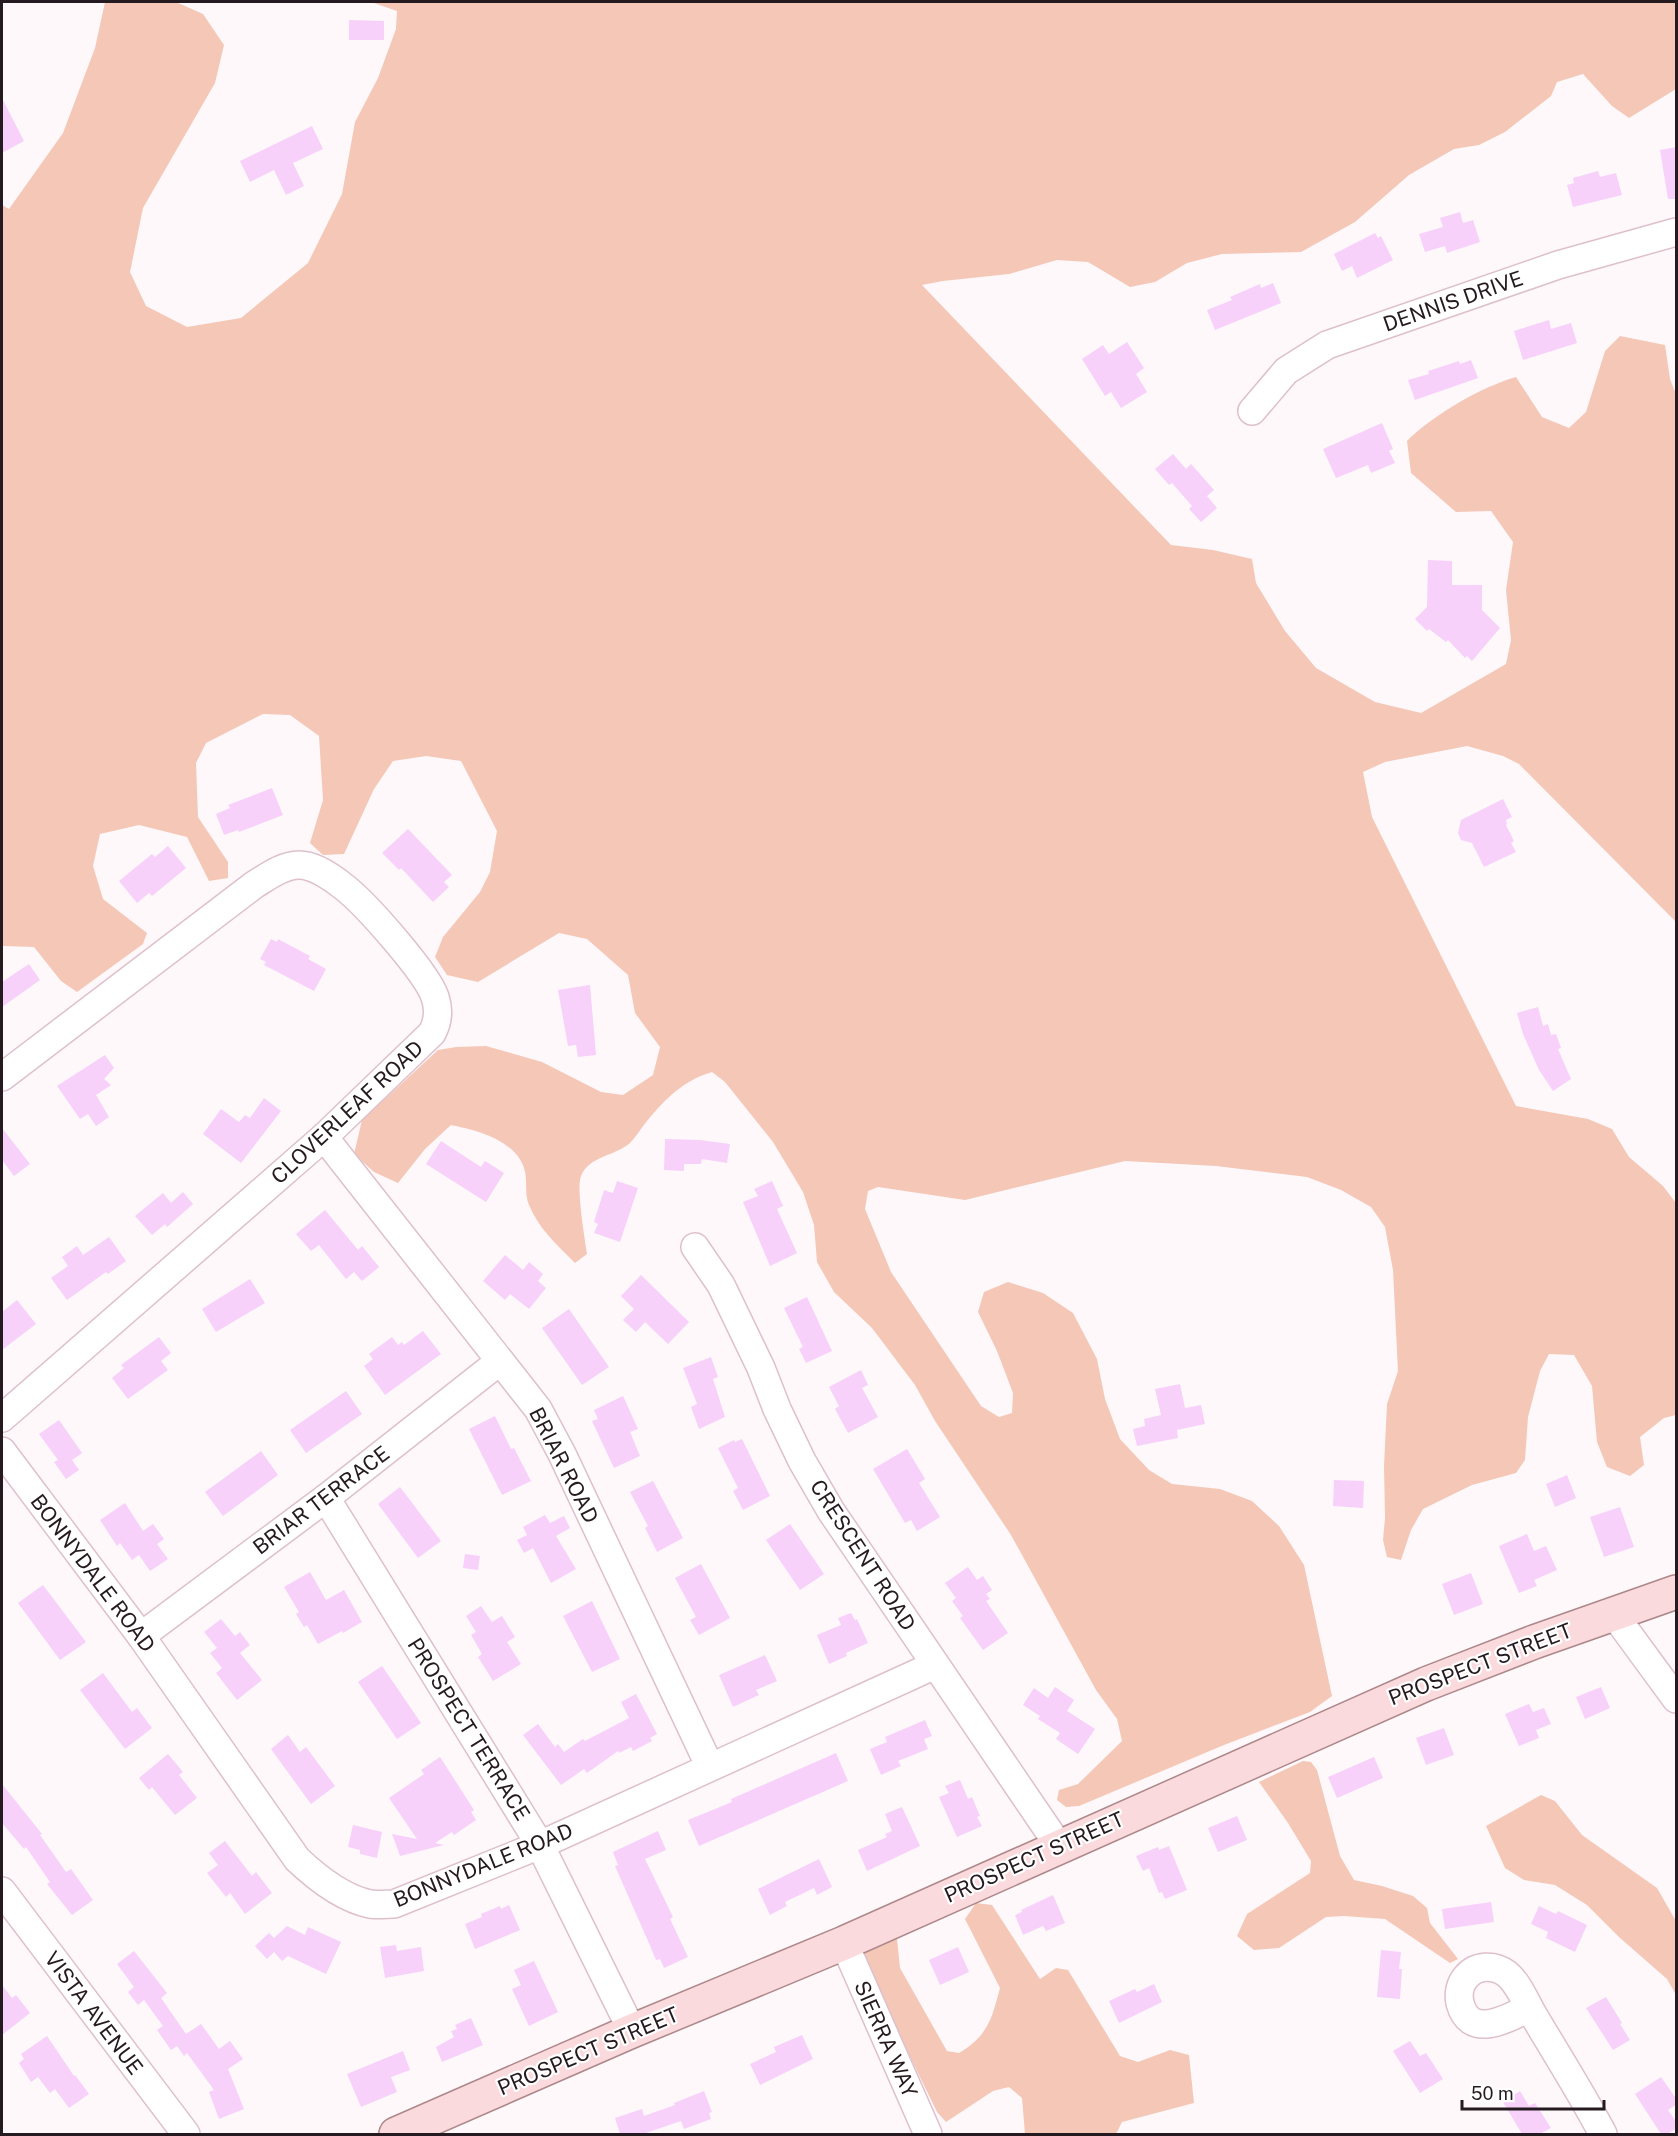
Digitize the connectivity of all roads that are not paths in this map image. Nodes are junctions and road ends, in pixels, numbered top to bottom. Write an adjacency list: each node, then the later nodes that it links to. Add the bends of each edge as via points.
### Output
1 (1677, 232): 2 (street, DENNIS DRIVE, via 1557,265 1327,345 1286,371)
2 (1252, 411)
3 (2, 1077): 4 (street, CLOVERLEAF ROAD, via 254,885 273,873 307,866 344,887 358,900 424,977 438,1012 432,1033)
4 (324, 1137): 6 (street, BRIAR ROAD); 7 (street, CLOVERLEAF ROAD)
5 (695, 1247): 13 (street, CRESCENT ROAD, via 721,1285 802,1461 831,1511)
6 (500, 1362): 9 (street, BRIAR TERRACE); 15 (street, BRIAR ROAD, via 538,1409 557,1445)
7 (2, 1418)
8 (2, 1451): 12 (street, BONNYDALE ROAD)
9 (326, 1498): 12 (street, BRIAR TERRACE); 16 (street, PROSPECT TERRACE)
10 (1677, 1592): 11 (main road, PROSPECT STREET)
11 (1613, 1613): 14 (street); 17 (main road, PROSPECT STREET, via 1426,1684)
12 (141, 1636): 16 (street, BONNYDALE ROAD, via 297,1859 343,1893 370,1904 394,1904)
13 (935, 1665): 15 (street, BONNYDALE ROAD); 17 (street, CRESCENT ROAD)
14 (1677, 1699)
15 (710, 1767): 16 (street, BONNYDALE ROAD)
16 (540, 1845): 21 (street, PROSPECT TERRACE)
17 (1059, 1846): 19 (main road, PROSPECT STREET)
18 (2, 1891): 22 (street, VISTA AVENUE)
19 (844, 1943): 21 (main road, PROSPECT STREET); 24 (street, SIERRA WAY)
20 (1529, 2008): 25 (street)
21 (632, 2031): 23 (main road, PROSPECT STREET)
22 (186, 2134)
23 (396, 2134)
24 (928, 2134)
25 (1603, 2134)

